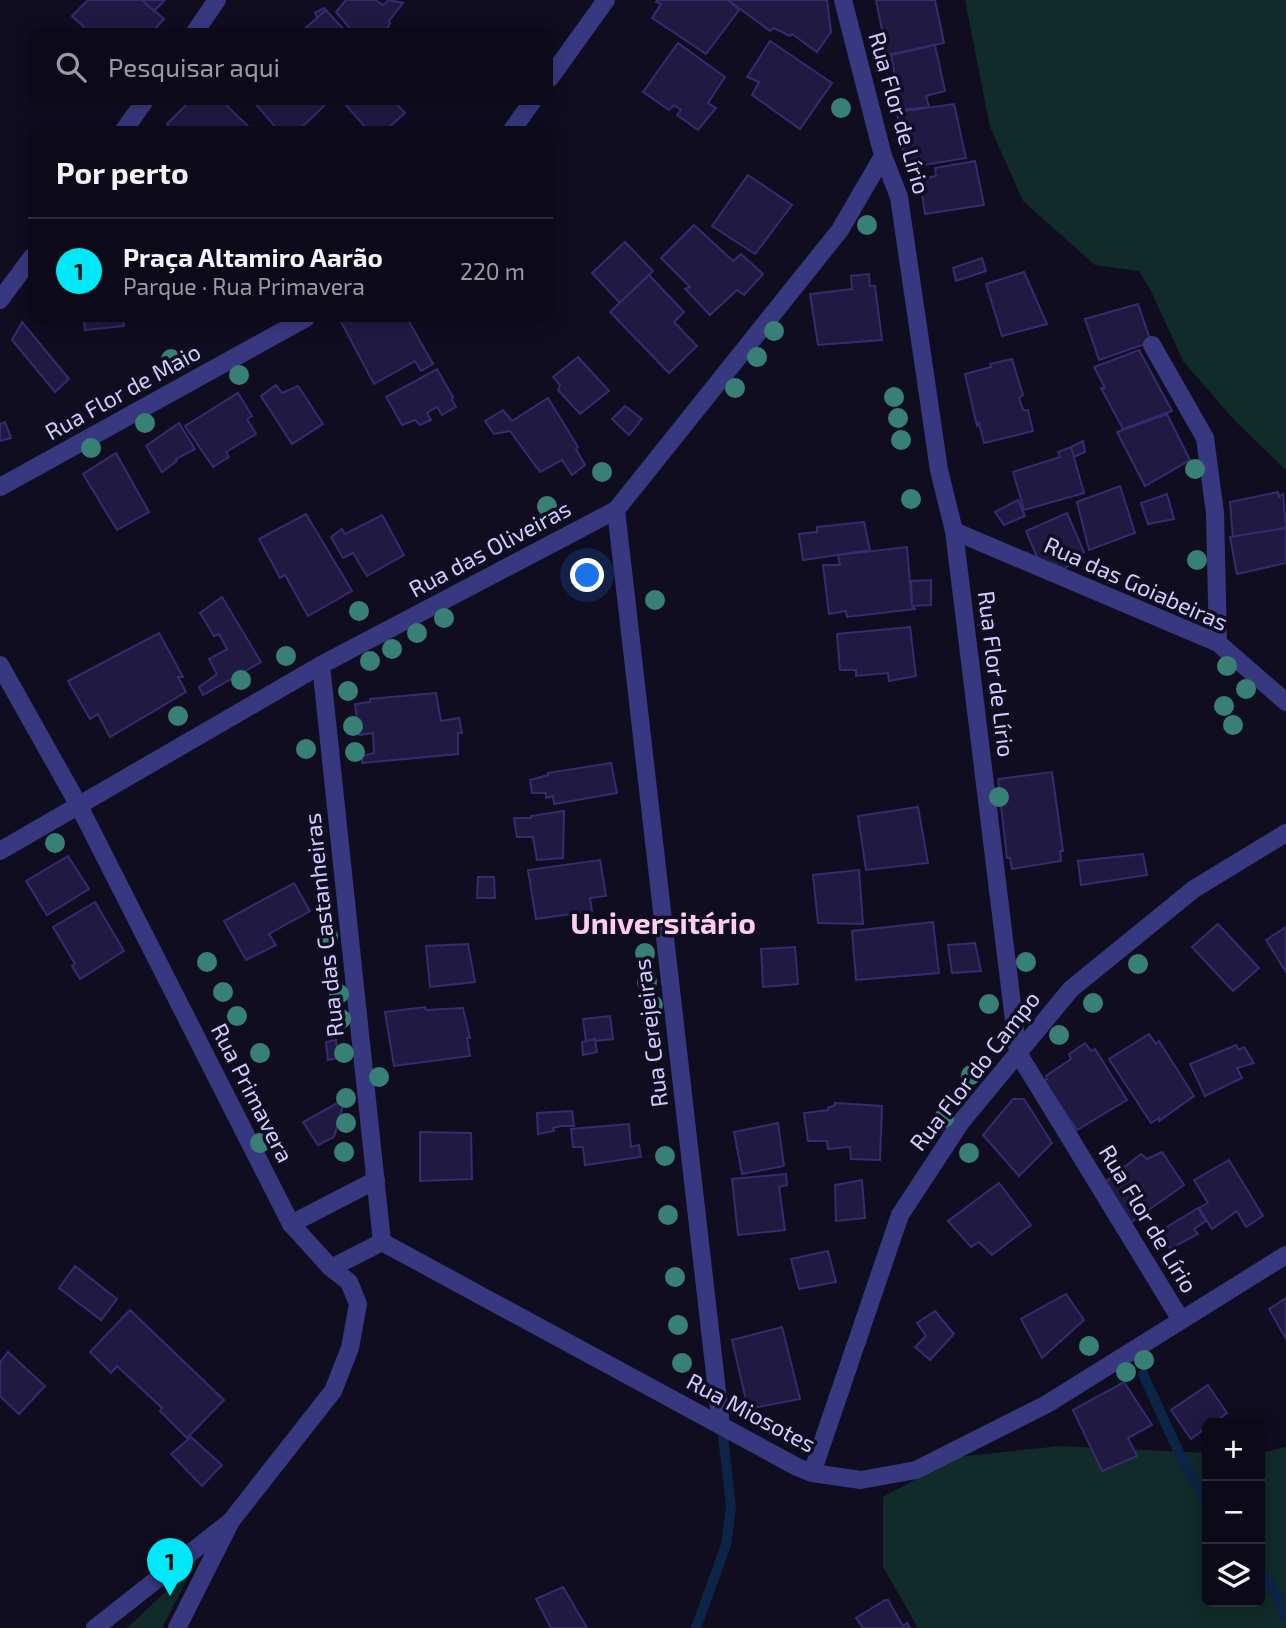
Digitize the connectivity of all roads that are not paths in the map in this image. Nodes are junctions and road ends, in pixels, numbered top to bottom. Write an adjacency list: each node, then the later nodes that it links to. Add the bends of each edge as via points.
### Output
1 (218, 0): 4 (street)
2 (606, 0): 5 (street)
3 (843, 0): 10 (street, Rua Flor de Lírio)
4 (198, 28)
5 (553, 74)
6 (142, 105): 8 (street)
7 (530, 105): 9 (street)
8 (127, 126)
9 (515, 126)
10 (883, 156): 16 (street, Rua das Oliveiras, via 840,230); 17 (street, Rua Flor de Lírio, via 899,197 939,470)
11 (28, 262): 12 (street)
12 (0, 300)
13 (299, 322): 15 (street, Rua Flor de Maio)
14 (1152, 345): 18 (street, via 1205,438 1215,513)
15 (0, 487)
16 (616, 510): 20 (street, Rua das Oliveiras); 32 (street, Rua Cerejeiras)
17 (954, 531): 18 (street, Rua das Goiabeiras); 25 (street, Rua Flor de Lírio)
18 (1218, 643): 21 (street, Rua das Goiabeiras)
19 (0, 665): 22 (street, Rua Primavera)
20 (321, 665): 22 (street, Rua das Oliveiras); 26 (street, Rua das Castanheiras)
21 (1286, 702)
22 (78, 804): 24 (street, Rua das Oliveiras); 27 (street, Rua Primavera)
23 (1286, 833): 25 (street, Rua Flor do Campo, via 1194,889 1071,989)
24 (0, 851)
25 (1018, 1053): 31 (street, Rua Flor de Lírio); 33 (street, Rua Flor do Campo, via 961,1122 900,1215)
26 (376, 1180): 27 (street); 28 (street, Rua das Castanheiras)
27 (291, 1224): 30 (street, Rua Primavera)
28 (382, 1242): 30 (street); 32 (street, Rua Miosotes)
29 (1286, 1255): 31 (street, Rua Miosotes)
30 (331, 1268): 34 (street, Rua Primavera, via 349,1282 358,1304 350,1348 333,1391)
31 (1181, 1320): 33 (street, Rua Miosotes, via 1047,1405 916,1470 861,1480)
32 (721, 1426): 33 (street, Rua Miosotes)
33 (812, 1472)
34 (231, 1521): 35 (street, Rua Primavera); 36 (street, Rua Primavera)
35 (95, 1628)
36 (177, 1628)

